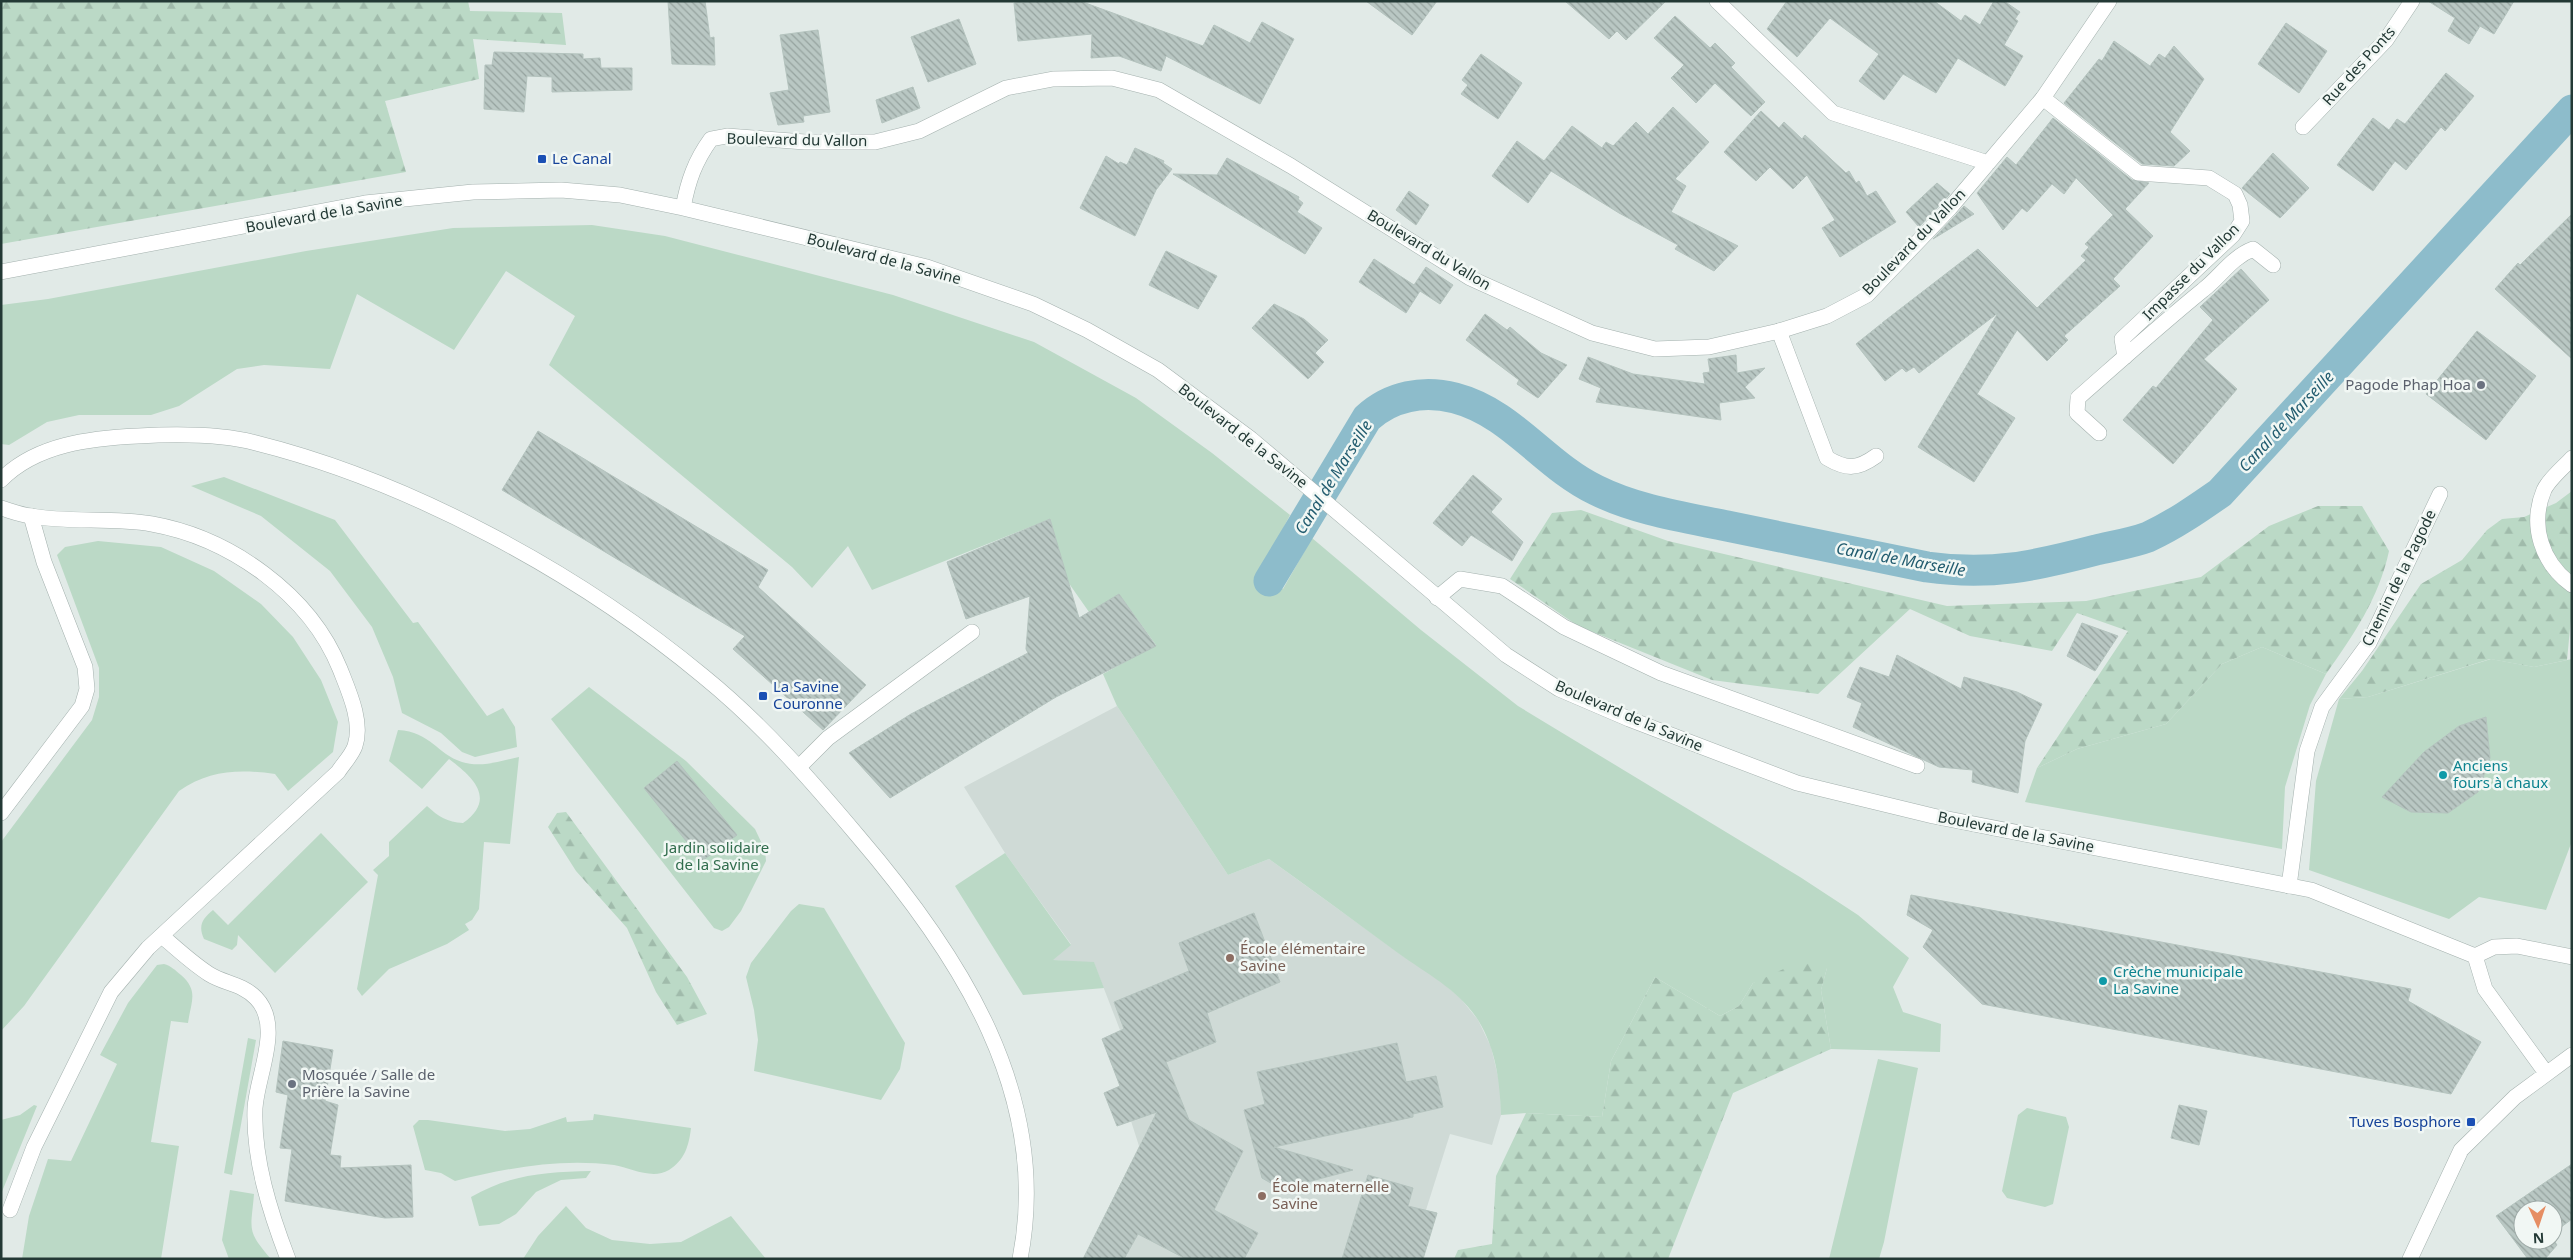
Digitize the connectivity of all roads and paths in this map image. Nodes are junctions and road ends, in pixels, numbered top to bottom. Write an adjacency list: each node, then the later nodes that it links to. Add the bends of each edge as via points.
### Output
1 (1717, 1): 6 (street, via 1834,113)
2 (2109, 1): 4 (street, Boulevard du Vallon)
3 (2412, 1): 5 (street, Rue des Ponts, via 2386,40)
4 (2043, 98): 6 (street, Boulevard du Vallon); 11 (street, Impasse du Vallon, via 2138,173 2209,178 2235,194 2240,205 2242,221 2233,235 2122,339)
5 (2302, 127)
6 (1988, 163): 10 (street, Boulevard du Vallon, via 1950,208 1867,294 1827,316)
7 (683, 208): 9 (street, Boulevard de la Savine, via 620,195 561,190 473,192 365,203); 10 (street, Boulevard du Vallon, via 689,177 700,153 711,139 727,136 805,142 875,142 919,131 1006,88 1053,79 1112,78 1159,90 1291,166 1470,278 1592,334 1655,349 1709,347); 20 (street, Boulevard de la Savine, via 927,267 1033,304 1087,330 1158,370 1251,439)
8 (2273, 265): 11 (street, via 2253,249 2241,254)
9 (1, 272)
10 (1779, 331): 13 (street, via 1828,458 1840,466 1862,466)
11 (2125, 357): 12 (street, via 2078,398 2077,413)
12 (2099, 433)
13 (1876, 456)
14 (2572, 458): 19 (street, via 2544,489 2537,524 2547,559)
15 (1, 480): 23 (street, via 33,458 63,446 96,438 171,434 252,442 343,470 462,519 599,599 703,676)
16 (2440, 494): 25 (street, Chemin de la Pagode, via 2369,643 2322,707 2307,751)
17 (1, 508): 18 (street)
18 (30, 516): 24 (street, via 44,562 85,667 87,689 82,706); 26 (street, via 152,524 198,536 242,558 278,585 309,617 334,653 350,693 357,720 355,746 338,772)
19 (2572, 585)
20 (1437, 598): 22 (street, via 1460,579 1502,586 1564,627 1661,673); 25 (street, Boulevard de la Savine, via 1506,655 1560,689 1629,720 1797,783 1934,816)
21 (972, 632): 23 (street, via 828,738)
22 (1917, 766)
23 (799, 767): 33 (street, via 907,893 967,984 986,1025 1013,1098 1025,1152 1028,1189)
24 (1, 813)
25 (2289, 886): 27 (street, Boulevard de la Savine, via 2311,890 2362,908)
26 (162, 936): 31 (street, via 111,992 34,1147); 32 (street, via 211,975 237,984 257,999 267,1017 255,1129 272,1217)
27 (2476, 956): 28 (street, via 2494,947 2516,946); 30 (street, via 2485,989)
28 (2572, 957)
29 (2572, 1055): 30 (street)
30 (2546, 1073): 34 (street, via 2515,1097 2461,1150)
31 (10, 1210)
32 (288, 1259)
33 (1020, 1259)
34 (2410, 1259)

